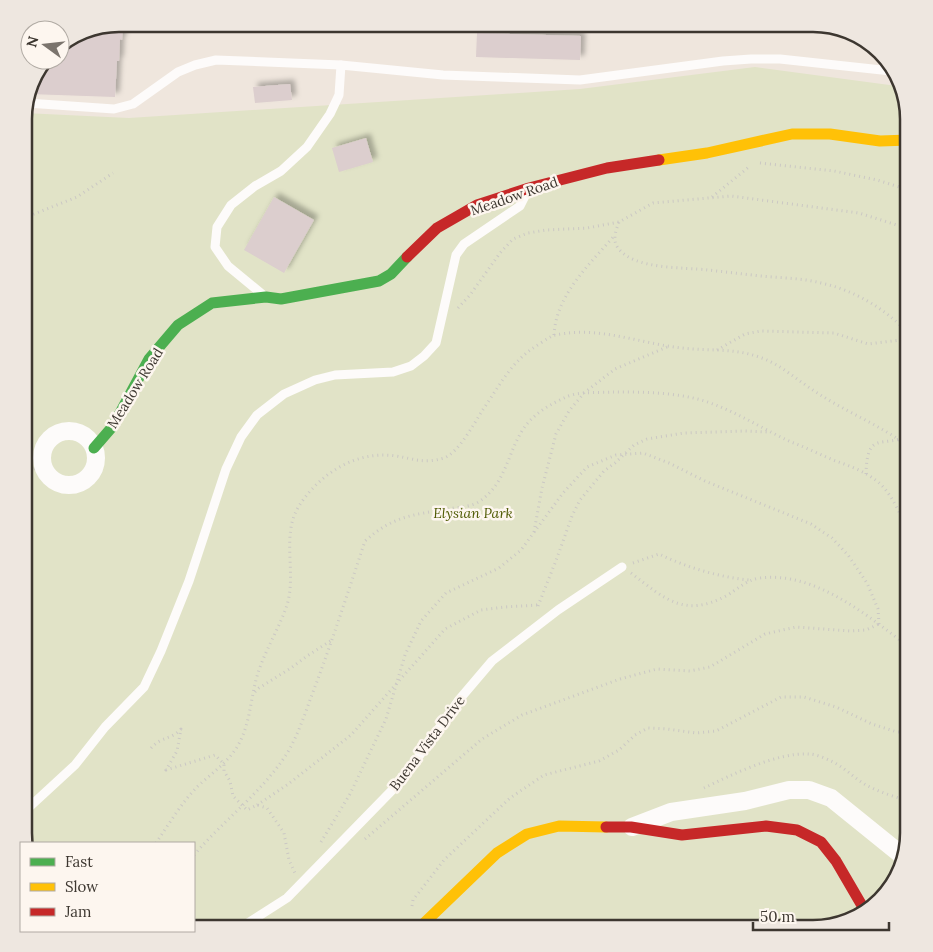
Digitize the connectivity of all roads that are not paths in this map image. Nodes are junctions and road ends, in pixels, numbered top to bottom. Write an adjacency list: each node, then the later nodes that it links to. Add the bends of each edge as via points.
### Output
1 (341, 66): 2 (lane, via 443,75 580,80 751,59); 3 (lane, via 216,60 178,72 133,104 114,109); 6 (lane, via 339,95 307,146 281,171 231,205 217,227 215,247 228,266)
2 (885, 70)
3 (34, 103)
4 (901, 140): 5 (street, Meadow Road, via 792,134 707,153 607,168)
5 (529, 188): 6 (street, Meadow Road, via 477,205 437,228 391,274 379,281 282,299); 9 (lane, via 520,206 464,244 456,255 436,343 424,356 411,366 394,372 335,375 315,380 284,394 257,415 241,437 226,469 188,581 144,687 105,727 75,765)
6 (266, 298): 7 (street, Meadow Road, via 212,303 178,325 150,359 113,426)
7 (94, 448): 7 (street, via 95,465 86,480 78,484 61,484 53,480 43,466 42,457 48,440 64,431 82,434)
8 (622, 567): 13 (lane, Buena Vista Drive, via 558,610 492,661 458,701 403,779 287,898)
9 (32, 805)
10 (631, 827): 11 (street, via 671,812 746,801 789,790 810,790 831,798); 12 (street, via 682,835 766,826 797,830 821,842); 14 (street, via 559,826 527,834 497,852)
11 (898, 852)
12 (862, 905)
13 (253, 920)
14 (427, 920)

